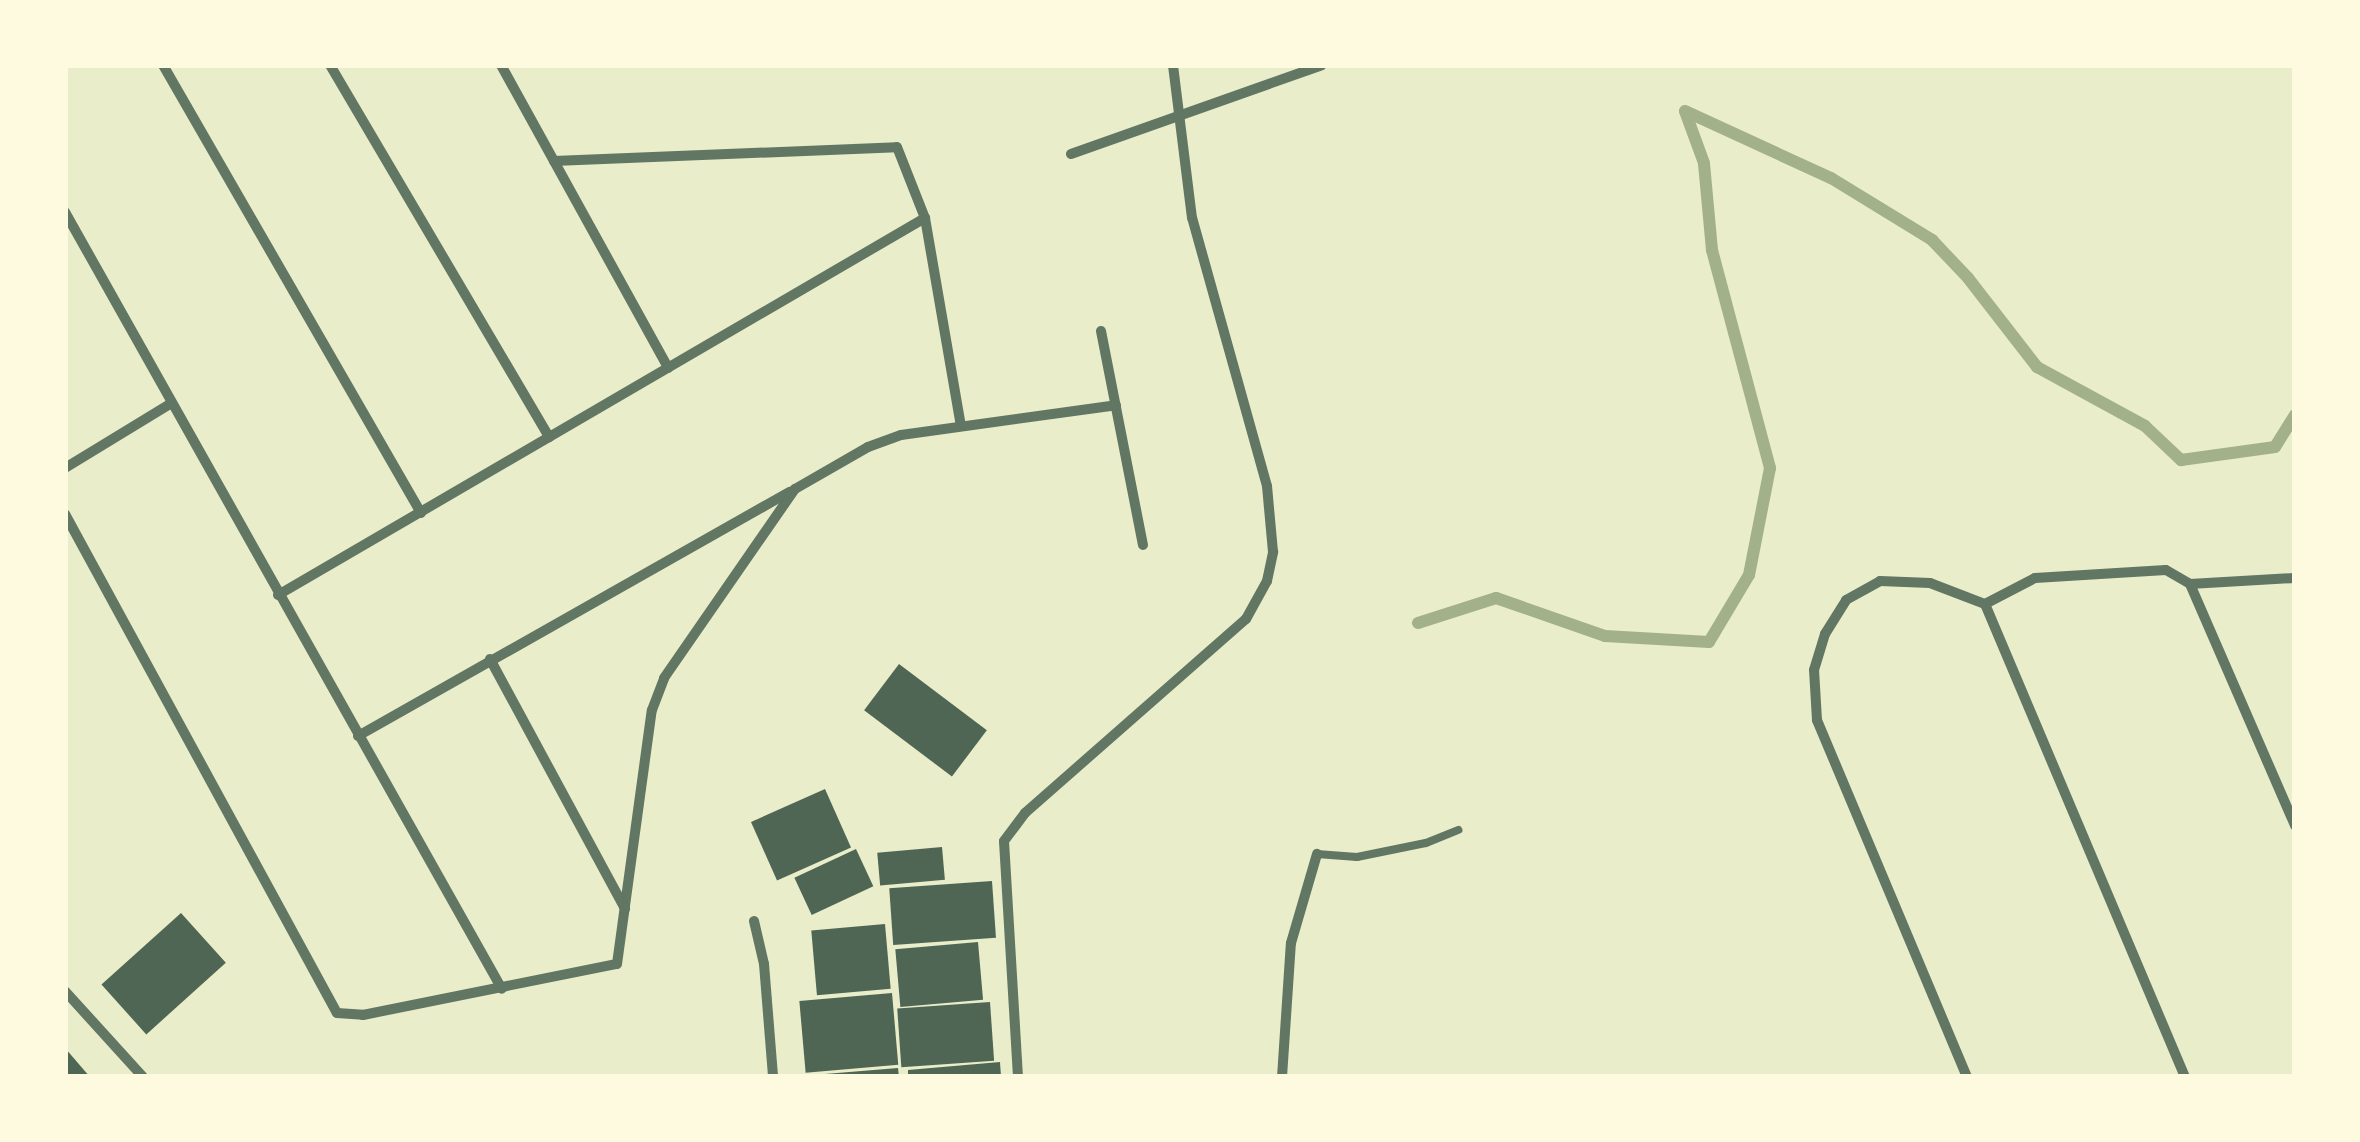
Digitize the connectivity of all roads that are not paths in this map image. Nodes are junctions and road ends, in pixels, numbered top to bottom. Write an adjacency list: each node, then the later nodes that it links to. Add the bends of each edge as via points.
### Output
1 (163, 65): 19 (street)
2 (330, 65): 16 (street)
3 (501, 65): 8 (street)
4 (1173, 65): 6 (street)
5 (1322, 65): 6 (street)
6 (1178, 116): 7 (street); 37 (street, via 1192,218 1267,486 1273,552 1246,618 1026,813 1004,841)
7 (1072, 154)
8 (554, 160): 10 (street, via 897,146); 12 (street)
9 (65, 212): 13 (street)
10 (926, 218): 12 (street); 15 (street)
11 (1101, 331): 14 (street)
12 (668, 368): 16 (street)
13 (170, 404): 17 (street); 24 (street)
14 (1116, 405): 15 (street); 21 (street)
15 (961, 426): 18 (street, via 868,447)
16 (549, 437): 19 (street)
17 (65, 468)
18 (795, 489): 26 (street); 31 (street, via 664,678 652,710)
19 (421, 513): 24 (street)
20 (65, 514): 33 (street, via 337,1013 363,1015)
21 (1143, 545)
22 (2295, 578): 23 (street)
23 (2190, 584): 25 (street, via 2166,570 2035,578); 28 (street)
24 (278, 594): 27 (street)
25 (1985, 604): 39 (street, via 1930,582 1880,580 1846,600 1814,670 1817,720); 40 (street)
26 (490, 660): 27 (street); 31 (street)
27 (358, 736): 33 (street)
28 (2295, 826)
29 (1460, 830): 30 (lane, via 1357,857)
30 (1316, 854): 38 (street, via 1291,942)
31 (624, 910): 33 (street, via 617,964)
32 (754, 921): 36 (street)
33 (502, 989)
34 (65, 991): 35 (street)
35 (143, 1077)
36 (774, 1077)
37 (1018, 1077)
38 (1282, 1077)
39 (1967, 1077)
40 (2185, 1077)

